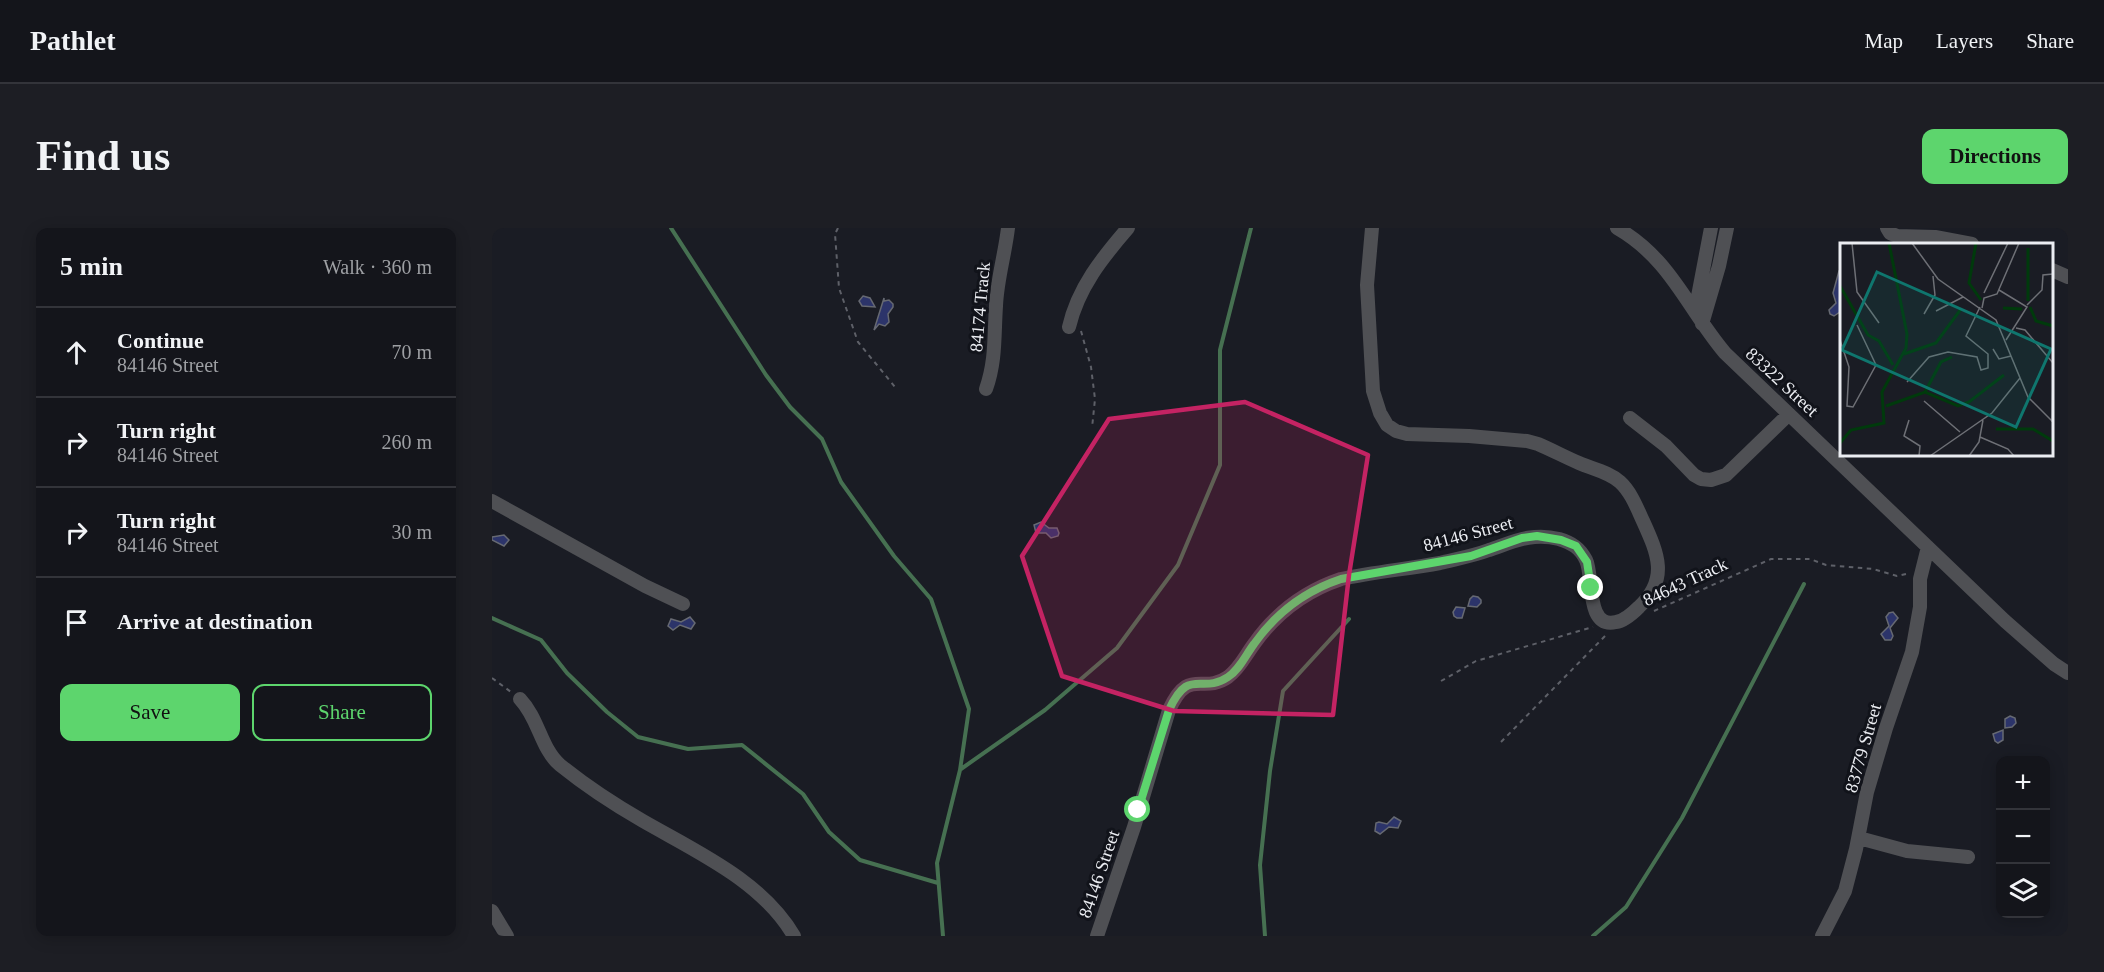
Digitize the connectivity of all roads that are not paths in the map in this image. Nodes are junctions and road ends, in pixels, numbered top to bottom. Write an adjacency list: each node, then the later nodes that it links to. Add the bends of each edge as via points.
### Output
1 (1008, 228): 13 (street, 84174 Track, via 996,306 995,349)
2 (1128, 228): 12 (street, via 1088,281 1075,306)
3 (1372, 228): 26 (street, 84146 Street, via 1366,285 1373,391 1387,424 1407,434 1527,441 1611,475 1627,490 1655,549 1659,569 1656,583 1642,605 1623,620 1612,623 1602,619 1592,603 1589,567 1581,552 1571,543 1550,537 1522,538 1471,556 1341,579 1302,597 1278,615 1230,675 1217,682 1192,683 1175,696)
4 (1617, 228): 11 (street, 83322 Street, via 1668,270)
5 (1711, 228): 11 (street)
6 (1727, 228): 11 (street, via 1719,266)
7 (1887, 228): 8 (street, via 1897,236)
8 (1967, 243)
9 (2053, 270): 10 (street)
10 (2068, 277)
11 (1698, 318): 14 (street, 83322 Street, via 1725,353)
12 (1075, 327)
13 (986, 388)
14 (1789, 414): 15 (street, via 1726,475 1711,480 1694,475 1666,446); 17 (street, 83322 Street)
15 (1630, 418)
16 (492, 501): 18 (street)
17 (1928, 547): 19 (street, 83322 Street, via 2005,621); 21 (street, 83779 Street, via 1912,652 1873,773)
18 (683, 604)
19 (2068, 673)
20 (520, 699): 25 (street, via 529,708 548,751 558,763 618,806 727,870 768,901)
21 (1859, 838): 22 (street, via 1907,851); 27 (street, 83779 Street, via 1845,891)
22 (1968, 857)
23 (492, 911): 24 (street)
24 (507, 936)
25 (794, 936)
26 (1097, 936)
27 (1822, 936)

